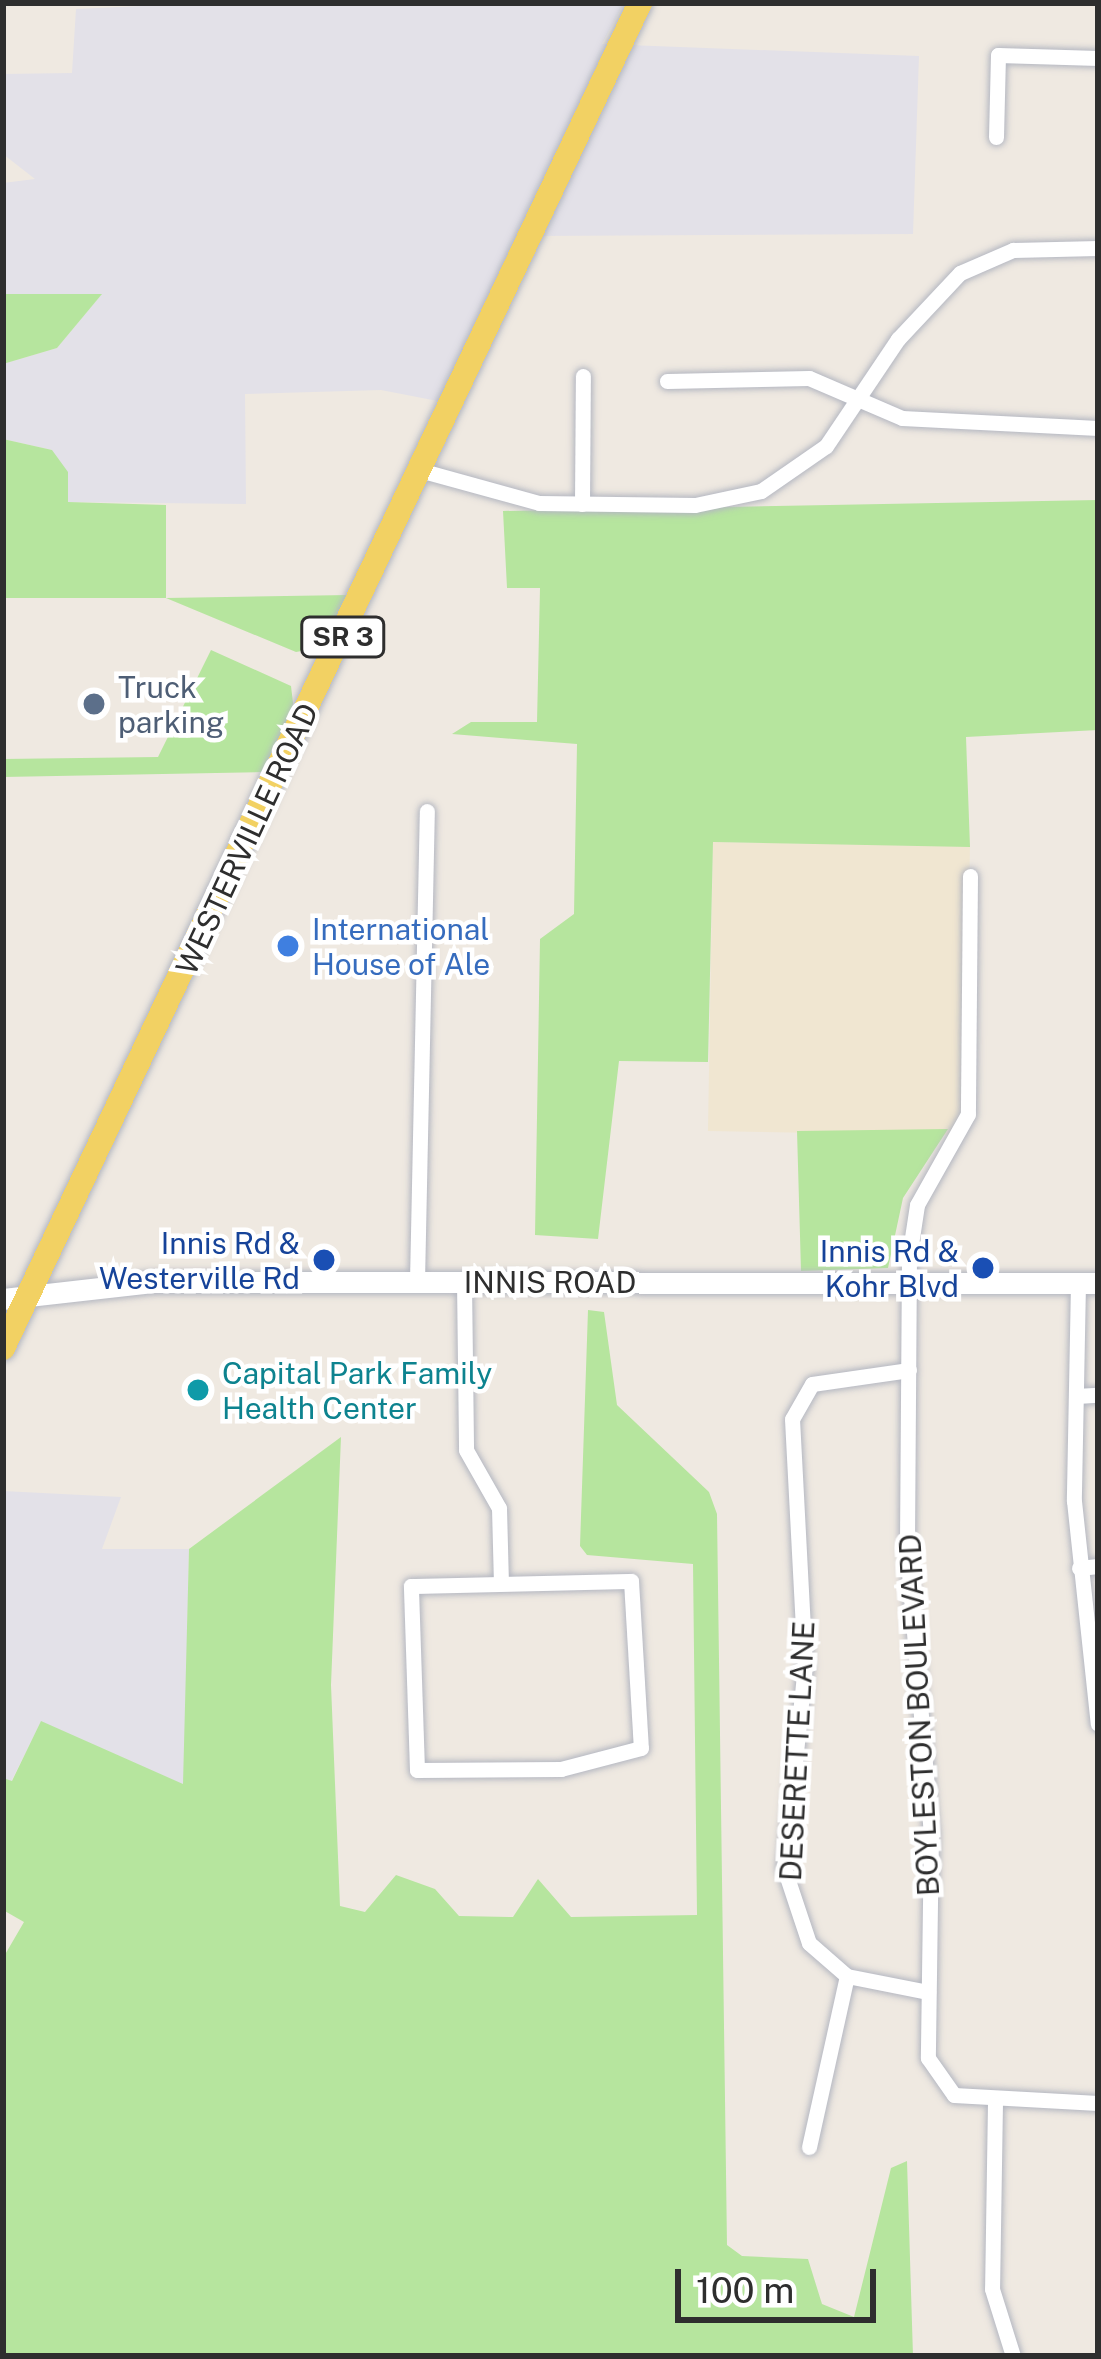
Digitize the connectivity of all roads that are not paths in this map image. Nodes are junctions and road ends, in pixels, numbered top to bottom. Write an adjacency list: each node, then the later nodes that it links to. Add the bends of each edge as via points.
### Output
1 (640, 3): 9 (main road, WESTERVILLE ROAD / SR 3)
2 (1098, 58): 3 (street, via 998,55)
3 (996, 137)
4 (1098, 248): 7 (street, via 1013,250 960,273)
5 (583, 376): 10 (street)
6 (667, 381): 7 (street, via 809,378)
7 (861, 399): 8 (street, via 928,421); 10 (street, via 796,474 761,490 694,505)
8 (1098, 428)
9 (423, 471): 10 (street, via 480,495); 17 (main road, WESTERVILLE ROAD / SR 3)
10 (583, 504)
11 (427, 811): 13 (street)
12 (970, 876): 16 (street, BOYLESTON BOULEVARD, via 968,1114 917,1205)
13 (417, 1281): 14 (main road, INNIS ROAD); 17 (main road, INNIS ROAD)
14 (464, 1281): 16 (main road, INNIS ROAD); 25 (street, via 466,1450 499,1508)
15 (1088, 1283): 16 (main road, INNIS ROAD); 21 (street)
16 (911, 1284): 20 (street, BOYLESTON BOULEVARD)
17 (29, 1294): 18 (main road, INNIS ROAD); 19 (main road, WESTERVILLE ROAD / SR 3)
18 (3, 1299)
19 (3, 1348)
20 (909, 1370): 27 (street, DESERETTE LANE, via 812,1384 792,1419 806,1665 784,1868 809,1943); 28 (street, BOYLESTON BOULEVARD)
21 (1076, 1396): 22 (street); 24 (street)
22 (1098, 1396)
23 (1098, 1566): 24 (street)
24 (1079, 1568): 26 (street)
25 (501, 1582): 25 (street, via 411,1586 411,1762 424,1772 561,1769 641,1748 639,1590)
26 (1098, 1724)
27 (847, 1976): 28 (street); 31 (street)
28 (928, 1992): 29 (street, BOYLESTON BOULEVARD, via 937,2080)
29 (995, 2102): 30 (street); 32 (street, via 992,2289)
30 (1098, 2103)
31 (809, 2147)
32 (1013, 2356)

